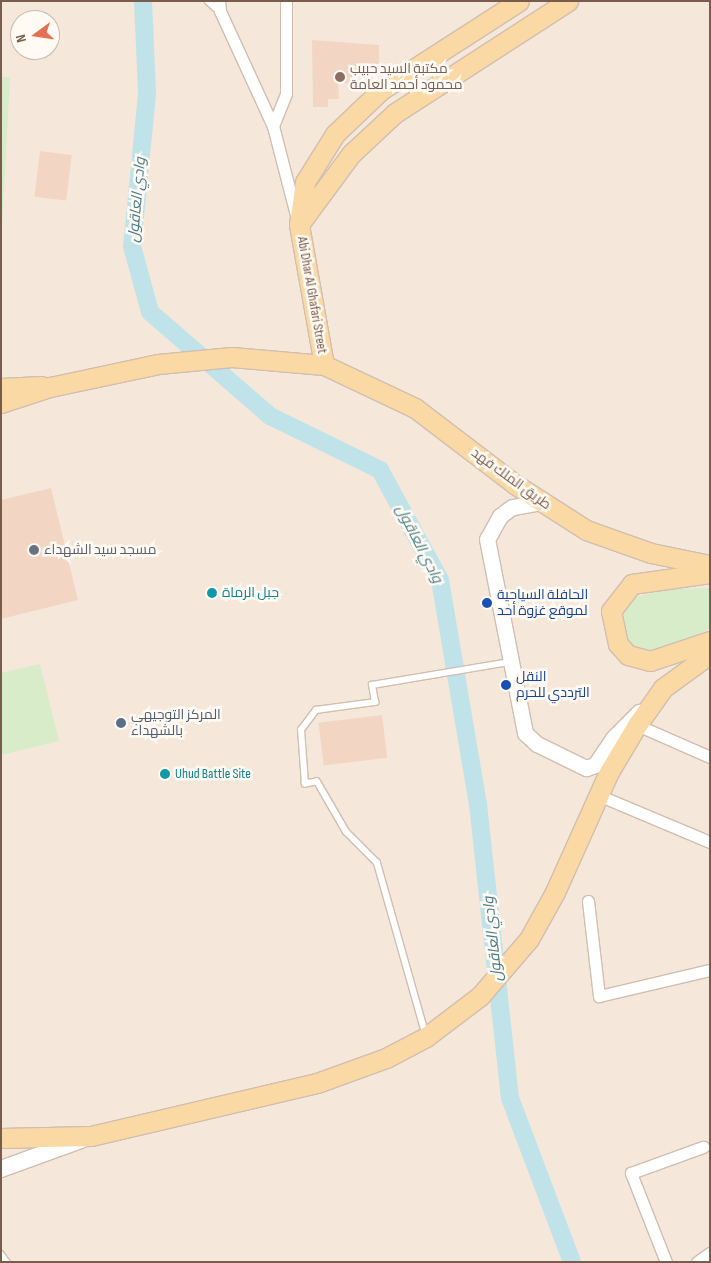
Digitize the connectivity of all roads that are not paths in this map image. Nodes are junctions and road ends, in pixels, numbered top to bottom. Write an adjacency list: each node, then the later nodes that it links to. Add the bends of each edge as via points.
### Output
1 (208, 1): 5 (lane)
2 (286, 1): 6 (street, via 286,93)
3 (519, 1): 7 (main road, Abi Dhar Al Ghafari Street, via 380,90 335,134 305,182)
4 (568, 1): 7 (main road, Abi Dhar Al Ghafari Street, via 395,113 351,154)
5 (220, 6): 6 (street)
6 (273, 126): 7 (street)
7 (299, 224): 8 (main road, Abi Dhar Al Ghafari Street)
8 (324, 365): 9 (main road, طريق الملك فهد, via 232,357 117,372); 12 (main road, طريق الملك فهد, via 415,408)
9 (50, 387): 10 (main road); 11 (main road)
10 (1, 388)
11 (1, 403)
12 (541, 502): 13 (main road, طريق الملك فهد, via 586,530 651,554); 17 (street, via 512,508 500,516 487,539)
13 (710, 565)
14 (710, 573): 15 (main road, via 632,584 611,611 618,644 628,656 650,661 673,657)
15 (710, 641)
16 (710, 654): 18 (main road)
17 (510, 662): 18 (street, via 525,732 537,744 586,768 596,765 613,738); 25 (lane, via 372,685 375,702 316,710 300,730 305,784 317,782 346,832 377,863)
18 (663, 688): 19 (main road)
19 (637, 725): 20 (street); 21 (main road)
20 (710, 757)
21 (598, 795): 22 (street); 25 (main road, via 555,892 529,939 480,996)
22 (710, 842)
23 (588, 901): 24 (street, via 598,996)
24 (710, 970)
25 (426, 1037): 26 (main road, via 386,1058 316,1083)
26 (91, 1136): 27 (main road); 29 (main road)
27 (1, 1138)
28 (703, 1147): 33 (street, via 631,1172)
29 (1, 1169)
30 (710, 1253): 34 (street)
31 (1, 1254): 32 (lane)
32 (7, 1262)
33 (666, 1262)
34 (697, 1262)

